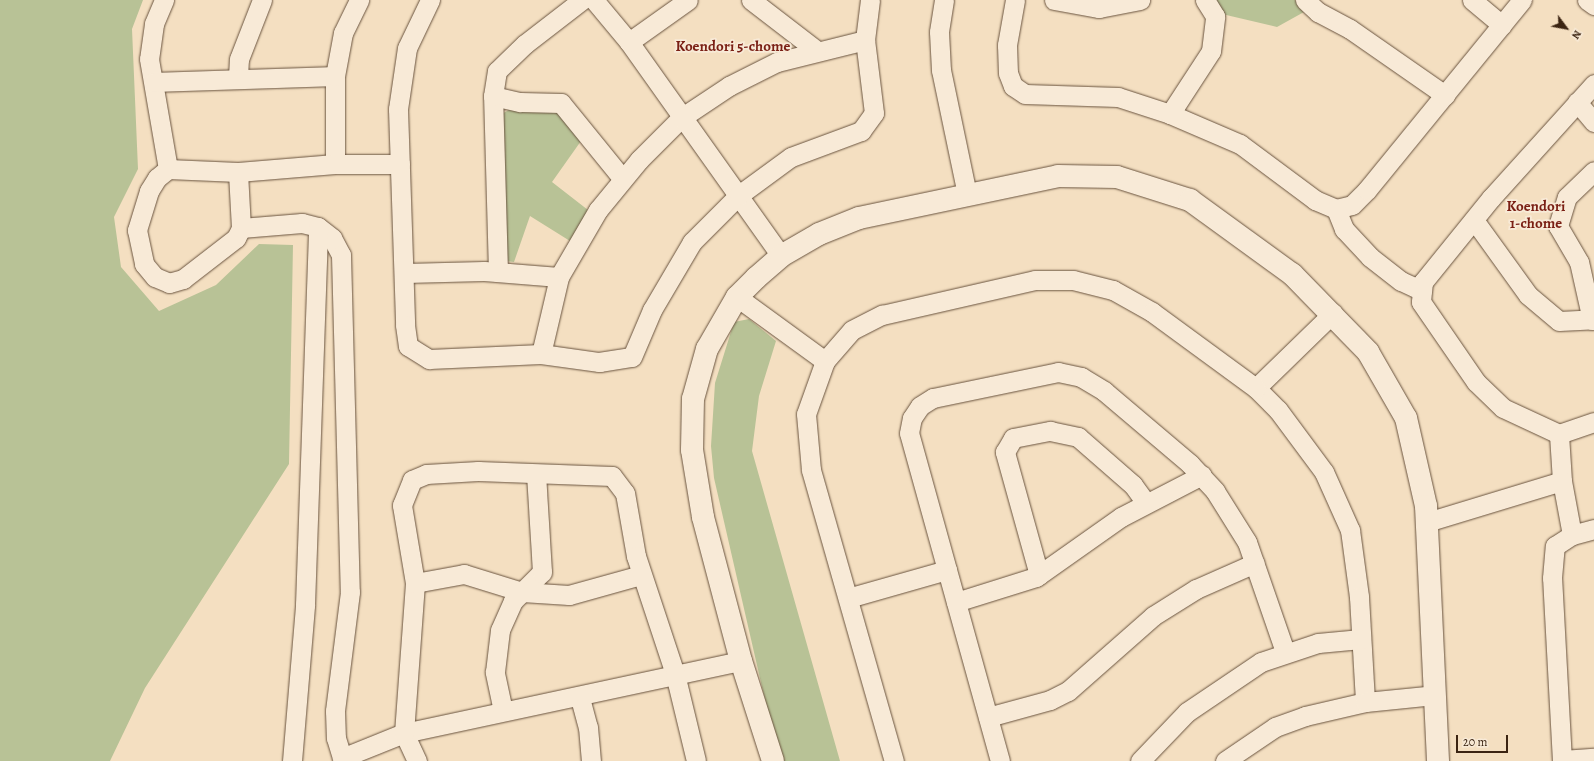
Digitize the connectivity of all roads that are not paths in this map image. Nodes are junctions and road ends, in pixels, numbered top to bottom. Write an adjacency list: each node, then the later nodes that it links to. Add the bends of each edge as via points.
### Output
1 (164, 0): 26 (street, via 149,44)
2 (262, 0): 25 (street, via 239,59)
3 (360, 0): 24 (street, via 343,33)
4 (430, 0): 35 (street, via 407,48 400,82)
5 (582, 0): 29 (street, via 525,44 497,71)
6 (594, 0): 22 (street)
7 (688, 0): 22 (street)
8 (751, 0): 23 (street)
9 (870, 0): 21 (street)
10 (944, 0): 40 (street, via 939,32 941,70)
11 (1015, 0): 31 (street, via 1007,46 1008,73 1013,86 1025,94 1118,97)
12 (1054, 0): 13 (street, via 1099,8)
13 (1140, 0)
14 (1205, 0): 31 (street, via 1215,16 1211,51)
15 (1305, 0): 28 (street, via 1318,12 1350,29)
16 (1472, 0): 20 (street)
17 (1522, 0): 20 (street)
18 (1587, 0): 19 (street)
19 (1594, 5)
20 (1502, 25): 28 (street)
21 (865, 40): 23 (street); 41 (street, via 874,113 861,131 790,157)
22 (629, 42): 32 (street)
23 (816, 50): 32 (street, via 777,62 729,86)
24 (335, 76): 25 (street); 34 (street)
25 (238, 77): 26 (street)
26 (154, 82): 36 (street)
27 (1594, 84): 30 (street)
28 (1445, 95): 42 (street, via 1367,190 1352,205)
29 (493, 96): 39 (street, via 520,102 561,103); 47 (street)
30 (1577, 102): 33 (street); 43 (street)
31 (1170, 114): 42 (street, via 1240,144 1315,200)
32 (681, 118): 39 (street); 41 (street)
33 (1594, 122)
34 (335, 164): 35 (street); 38 (street)
35 (400, 164): 48 (street)
36 (168, 169): 38 (street); 45 (street, via 149,191 138,230 144,264 155,277 169,283 183,279 222,251)
37 (1594, 171): 53 (street, via 1567,197 1558,226 1580,262)
38 (238, 172): 45 (street)
39 (622, 178): 49 (street, via 598,210)
40 (967, 194): 46 (street, via 859,218 819,234); 52 (street, via 1058,176 1117,177 1190,200 1292,274)
41 (739, 195): 46 (street); 54 (street, via 692,242 652,310 632,357 599,362)
42 (1336, 209): 50 (street, via 1344,229 1370,257 1401,281)
43 (1474, 220): 50 (street, via 1423,282); 53 (street, via 1528,295 1559,321)
44 (318, 227): 45 (street, via 302,222); 85 (street, via 332,238 341,254 350,592 335,711 336,738); 86 (street, via 305,604)
45 (241, 228)
46 (781, 256): 51 (street)
47 (498, 272): 48 (street); 49 (street)
48 (405, 273): 54 (street, via 408,346 417,354 428,359)
49 (560, 277): 54 (street)
50 (1422, 291): 58 (street, via 1421,302 1476,382 1502,408)
51 (737, 297): 55 (street); 76 (street, via 707,348 693,399 692,450 703,517)
52 (1333, 313): 56 (street); 63 (street, via 1368,352 1406,418)
53 (1593, 320)
54 (541, 354)
55 (825, 361): 56 (street, via 852,330 882,315 1035,280 1073,280 1113,290 1152,312); 72 (street, via 806,414 806,440 811,470)
56 (1256, 388): 74 (street, via 1278,410 1324,472 1350,530 1356,564)
57 (1594, 422): 58 (street)
58 (1559, 434): 61 (street)
59 (536, 475): 68 (street, via 612,476 625,493); 70 (street, via 478,471 426,474 412,480 402,505); 71 (street, via 542,572)
60 (1202, 475): 62 (street); 66 (street, via 1238,523); 67 (street, via 1104,391 1073,374 1047,372 934,398 916,412 909,433)
61 (1562, 482): 63 (street); 65 (street)
62 (1146, 503): 69 (street); 69 (street, via 1133,484 1078,437 1050,431 1013,438 1005,452)
63 (1427, 522): 78 (street)
64 (1594, 529): 65 (street)
65 (1572, 535): 96 (street, via 1555,546 1552,578)
66 (1255, 563): 75 (street); 82 (street, via 1196,589 1153,616 1068,691)
67 (947, 570): 72 (street); 73 (street)
68 (641, 575): 71 (street, via 569,595); 77 (street)
69 (1039, 575): 73 (street)
70 (415, 583): 71 (street, via 464,574); 83 (street)
71 (522, 592): 81 (street, via 513,601 500,630 495,672)
72 (848, 598): 91 (street)
73 (956, 602): 82 (street)
74 (1361, 639): 75 (street, via 1318,643); 80 (street)
75 (1285, 652): 93 (street, via 1261,662 1214,691 1187,712)
76 (741, 661): 77 (street); 90 (street)
77 (675, 674): 79 (street); 89 (street)
78 (1435, 695): 80 (street); 95 (street)
79 (580, 698): 81 (street); 88 (street, via 588,727)
80 (1365, 702): 94 (street, via 1333,708 1275,727)
81 (503, 710): 83 (street)
82 (988, 717): 92 (street)
83 (404, 733): 85 (street); 87 (street)
84 (1594, 758): 96 (street)
85 (343, 759)
86 (292, 761)
87 (417, 761)
88 (591, 761)
89 (696, 761)
90 (773, 761)
91 (894, 761)
92 (1000, 761)
93 (1140, 761)
94 (1225, 761)
95 (1438, 761)
96 (1562, 761)

